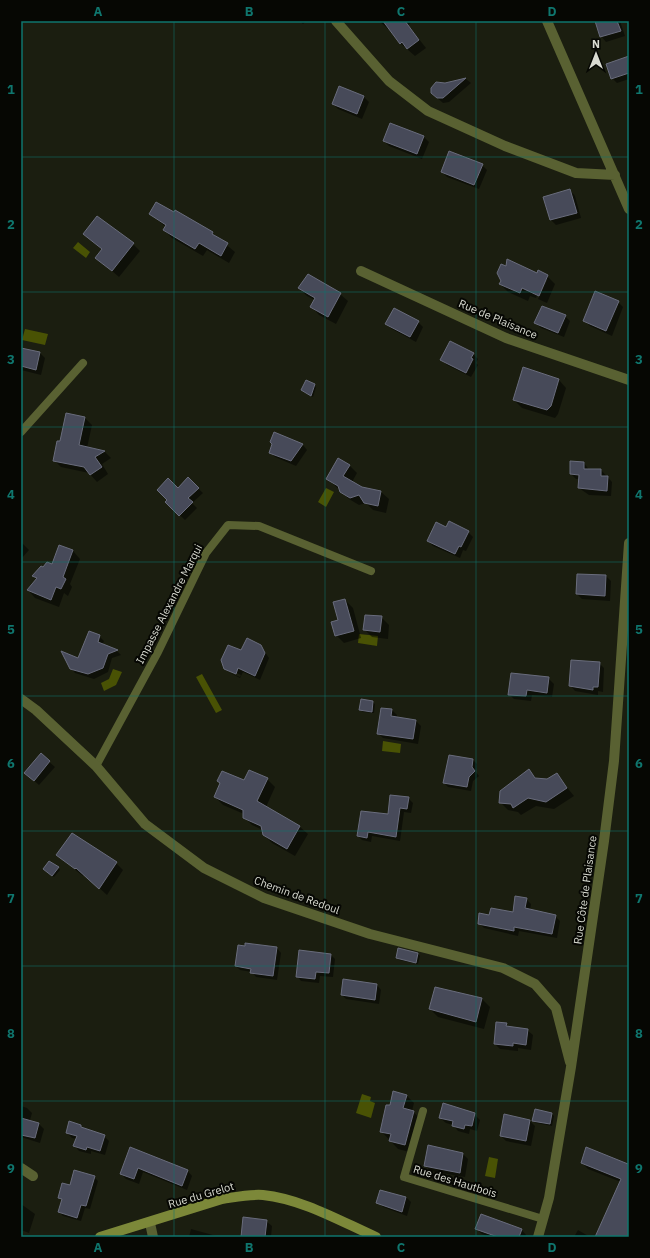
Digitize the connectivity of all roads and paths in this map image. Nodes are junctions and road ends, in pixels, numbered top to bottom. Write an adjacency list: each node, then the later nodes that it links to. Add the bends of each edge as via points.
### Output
1 (336, 21): 3 (street, via 389,81 428,110 505,146 576,173)
2 (547, 21): 3 (street)
3 (615, 175): 4 (street)
4 (629, 209)
5 (361, 271): 7 (street, Rue de Plaisance, via 506,338)
6 (83, 363): 8 (lane)
7 (629, 380)
8 (21, 432)
9 (629, 543): 13 (street, Rue Côte de Plaisance, via 614,761)
10 (371, 572): 12 (lane, Impasse Alexandre Marqui, via 259,526 228,525 206,553 158,652)
11 (21, 699): 12 (street, Chemin de Redoul)
12 (96, 766): 13 (street, Chemin de Redoul, via 145,824 204,868 264,898 370,934 503,968 535,984 556,1008)
13 (571, 1067): 17 (street, Rue Côte de Plaisance, via 549,1198)
14 (423, 1110): 17 (lane, Rue des Hautbois, via 404,1177)
15 (21, 1168): 16 (street)
16 (33, 1176)
17 (543, 1219): 22 (street, Rue Côte de Plaisance)
18 (150, 1223): 19 (street, Rue du Grelot); 20 (street); 21 (street, Rue du Grelot, via 222,1199 262,1195 297,1202)
19 (100, 1237)
20 (153, 1237)
21 (376, 1237)
22 (538, 1237)

